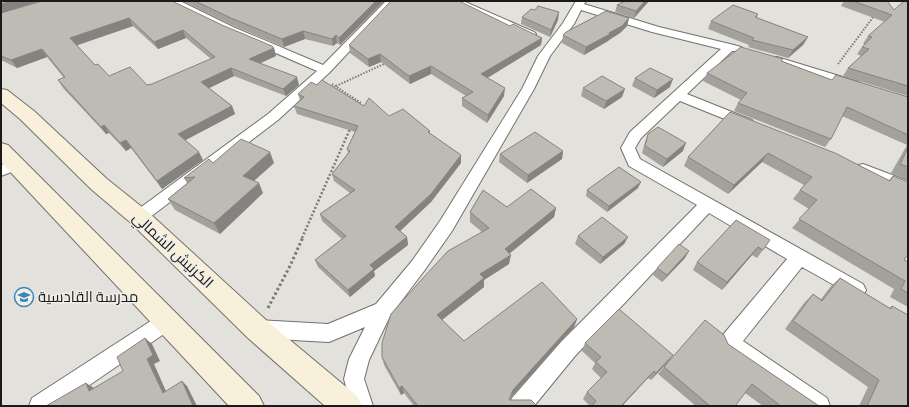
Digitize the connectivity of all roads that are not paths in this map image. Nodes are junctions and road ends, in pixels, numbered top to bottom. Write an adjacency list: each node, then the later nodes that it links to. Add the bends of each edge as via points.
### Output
1 (172, 1): 9 (street)
2 (392, 1): 9 (street)
3 (453, 1): 5 (street)
4 (580, 4): 5 (street); 6 (street, via 656,30)
5 (546, 42): 21 (street, via 544,56 528,89 446,226)
6 (730, 48): 7 (street); 12 (street)
7 (750, 53)
8 (763, 57): 10 (street)
9 (322, 72): 18 (street, via 273,117)
10 (864, 89)
11 (1, 94): 18 (main road, الكرنيش الشمالي)
12 (678, 95): 13 (street); 17 (street, via 635,135 628,148 634,162)
13 (760, 128)
14 (5, 162): 22 (main road)
15 (849, 163): 16 (street)
16 (908, 187)
17 (708, 204): 19 (street); 28 (street, via 573,344)
18 (139, 217): 23 (main road, الكرنيش الشمالي)
19 (800, 256): 20 (street); 29 (street, via 729,342)
20 (868, 296)
21 (383, 310): 23 (street, via 329,333); 27 (street, via 359,359 354,380)
22 (167, 322): 24 (main road); 25 (street)
23 (257, 329): 26 (main road, الكرنيش الشمالي)
24 (246, 405)
25 (40, 406)
26 (347, 406)
27 (362, 406)
28 (520, 406)
29 (819, 406)

